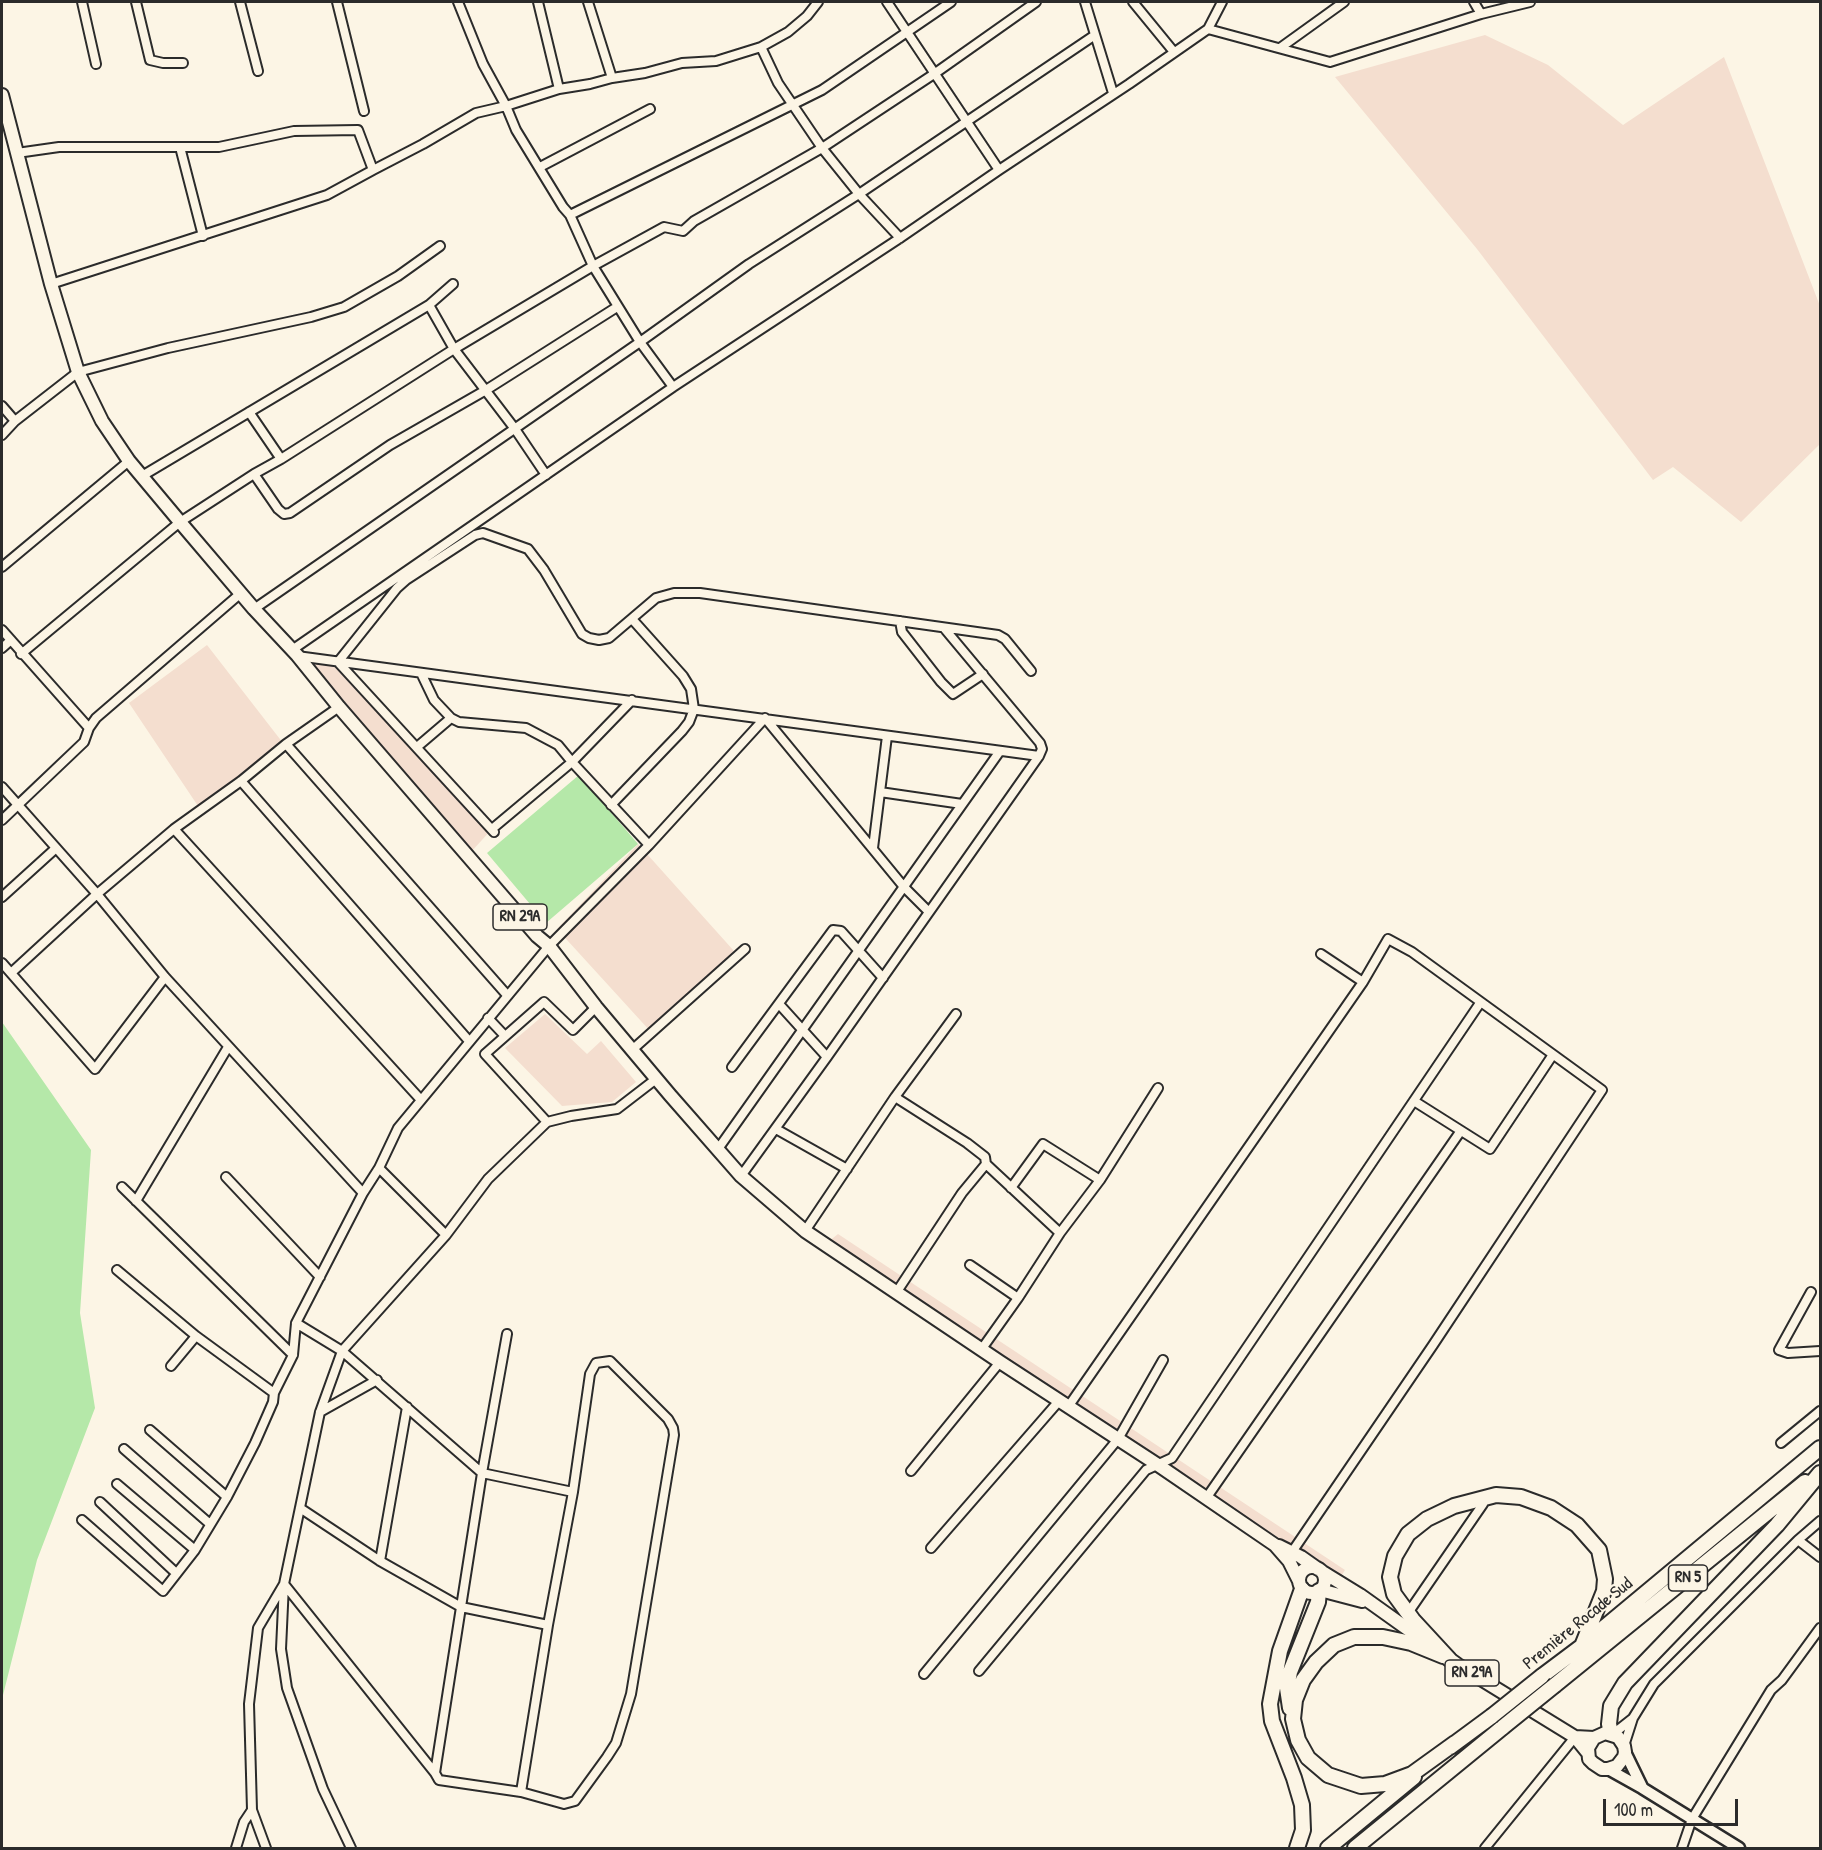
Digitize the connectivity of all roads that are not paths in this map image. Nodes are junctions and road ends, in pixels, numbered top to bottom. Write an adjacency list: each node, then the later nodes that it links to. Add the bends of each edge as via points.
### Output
1 (82, 2): 26 (street)
2 (136, 2): 25 (street, via 150,60)
3 (240, 2): 27 (street)
4 (337, 2): 36 (street)
5 (458, 2): 34 (street, via 483,64)
6 (538, 2): 30 (street)
7 (588, 2): 29 (street)
8 (818, 2): 22 (street, via 788,32)
9 (887, 2): 20 (street)
10 (951, 2): 20 (street)
11 (1036, 2): 28 (street)
12 (1085, 2): 21 (street)
13 (1133, 2): 24 (street)
14 (1222, 2): 19 (street)
15 (1344, 2): 23 (street)
16 (1474, 2): 18 (street)
17 (1530, 2): 18 (street)
18 (1481, 14): 23 (street, via 1330,62)
19 (1208, 29): 23 (street); 24 (street)
20 (908, 32): 28 (street); 33 (street)
21 (1095, 35): 31 (street); 37 (street)
22 (761, 47): 29 (street, via 716,61 682,63); 33 (street, via 778,83)
23 (1280, 48)
24 (1174, 52): 31 (street)
25 (183, 63)
26 (96, 64)
27 (258, 71)
28 (934, 74): 37 (street); 39 (street)
29 (612, 78): 30 (street)
30 (559, 89): 34 (street)
31 (1113, 93): 43 (street)
32 (2, 95): 40 (main road, RN 29A)
33 (794, 105): 39 (street); 45 (street)
34 (506, 106): 41 (street); 42 (street, via 476,113)
35 (650, 109): 41 (street)
36 (364, 111)
37 (967, 121): 43 (street); 44 (street)
38 (180, 147): 40 (street, via 59,147); 42 (street, via 219,147 294,131 358,130); 46 (street)
39 (822, 148): 44 (street); 49 (street, via 683,231 664,228)
40 (17, 153): 50 (main road, RN 29A)
41 (540, 167): 45 (street)
42 (373, 170): 46 (street, via 327,195)
43 (999, 170): 47 (street)
44 (859, 194): 47 (street); 54 (street, via 749,264)
45 (570, 215): 49 (street)
46 (203, 236): 50 (street)
47 (900, 238): 57 (street)
48 (440, 246): 56 (street, via 344,307)
49 (593, 266): 53 (street); 55 (street)
50 (51, 284): 56 (main road, RN 29A)
51 (453, 284): 52 (street)
52 (429, 305): 55 (street); 60 (street)
53 (617, 307): 54 (street); 58 (street)
54 (640, 342): 57 (street); 62 (street)
55 (454, 349): 58 (street); 64 (street)
56 (78, 372): 61 (street); 65 (main road, RN 29A, via 102,421)
57 (673, 387): 67 (street)
58 (486, 390): 62 (street); 66 (street, via 390,445 290,513 284,514 278,508)
59 (2, 406): 61 (street)
60 (249, 412): 64 (street); 68 (street)
61 (15, 421): 63 (street)
62 (515, 429): 67 (street); 72 (street)
63 (2, 435)
64 (281, 459): 66 (street)
65 (129, 461): 68 (main road, RN 29A); 70 (street)
66 (254, 474): 69 (street)
67 (546, 475): 79 (street)
68 (142, 477): 69 (main road, RN 29A)
69 (180, 522): 71 (main road, RN 29A); 80 (street)
70 (2, 567)
71 (241, 593): 72 (main road, RN 29A); 90 (street)
72 (254, 609): 79 (main road, RN 29A)
73 (632, 619): 74 (street, via 656,598 692,593); 81 (street, via 609,638 598,640 582,634 528,549 483,533 397,588); 87 (street, via 683,676 691,689)
74 (900, 621): 75 (street); 84 (street, via 902,632 953,694)
75 (944, 628): 82 (street, via 998,635); 84 (street)
76 (2, 630): 77 (street)
77 (10, 640): 78 (street); 80 (street)
78 (2, 648)
79 (294, 653): 81 (street); 86 (main road, RN 29A)
80 (21, 654): 90 (street)
81 (338, 662): 83 (street); 93 (street)
82 (1031, 671)
83 (421, 673): 85 (street); 88 (street, via 434,700)
84 (982, 674): 95 (street, via 1040,743)
85 (632, 700): 87 (street); 96 (street)
86 (339, 707): 92 (street); 112 (main road, RN 29A)
87 (694, 709): 89 (street); 101 (street, via 682,731)
88 (452, 718): 93 (street); 96 (street, via 466,723 526,728 558,745)
89 (765, 718): 91 (street); 105 (street); 106 (street)
90 (89, 728): 102 (street, via 84,742)
91 (887, 736): 94 (street); 99 (street)
92 (286, 744): 97 (street); 121 (street)
93 (417, 747): 96 (street, via 493,830)
94 (1000, 751): 95 (street); 100 (street)
95 (1039, 756): 111 (street)
96 (572, 762): 101 (street)
97 (241, 781): 104 (street); 129 (street)
98 (2, 787): 102 (street)
99 (880, 792): 100 (street); 106 (street)
100 (962, 804): 108 (street)
101 (611, 805): 105 (street)
102 (19, 806): 103 (street); 107 (street)
103 (2, 820)
104 (174, 829): 109 (street); 138 (street)
105 (649, 845): 112 (street)
106 (873, 848): 108 (street)
107 (55, 849): 109 (street); 110 (street)
108 (904, 887): 111 (street); 114 (street)
109 (97, 894): 117 (street); 118 (street)
110 (2, 897)
111 (929, 912): 119 (street)
112 (549, 946): 121 (street); 124 (main road, RN 29A)
113 (745, 949): 131 (street)
114 (857, 951): 119 (street); 123 (street, via 841,931 833,930); 127 (street)
115 (1321, 954): 120 (street)
116 (2, 963): 117 (street)
117 (11, 973): 118 (street, via 95,1069)
118 (165, 977): 130 (street)
119 (883, 978): 133 (street)
120 (1363, 982): 122 (street, via 1388,939 1412,952); 175 (street)
121 (507, 995): 126 (street)
122 (1480, 1003): 132 (street); 139 (street)
123 (779, 1004): 127 (street); 134 (street)
124 (596, 1007): 128 (street, via 573,1030 544,1002); 131 (main road, RN 29A)
125 (956, 1014): 137 (street)
126 (488, 1018): 128 (street); 129 (street)
127 (802, 1030): 133 (street); 143 (street)
128 (505, 1036): 140 (street, via 485,1054)
129 (469, 1041): 138 (street)
130 (228, 1047): 152 (street); 153 (street)
131 (632, 1050): 135 (main road, RN 29A)
132 (1552, 1056): 142 (street, via 1490,1149); 202 (street, via 1602,1090)
133 (827, 1057): 141 (street)
134 (732, 1067)
135 (656, 1079): 140 (street, via 617,1109); 143 (main road, RN 29A)
136 (1158, 1088): 149 (street)
137 (895, 1097): 144 (street, via 967,1143 985,1157); 146 (street)
138 (421, 1100): 145 (street, via 398,1128)
139 (1414, 1101): 142 (street); 184 (street, via 1172,1458)
140 (547, 1122): 156 (street, via 488,1179)
141 (776, 1129): 146 (street); 147 (street)
142 (1460, 1132): 191 (street)
143 (718, 1149): 147 (main road, RN 29A)
144 (986, 1164): 151 (street); 161 (street, via 962,1193)
145 (379, 1168): 152 (street); 156 (street)
146 (847, 1169): 154 (street)
147 (741, 1176): 154 (main road, RN 29A)
148 (226, 1177): 159 (street)
149 (1100, 1180): 151 (street, via 1043,1144); 155 (street)
150 (122, 1187): 153 (street)
151 (1011, 1188): 155 (street)
152 (363, 1193): 159 (street)
153 (136, 1201): 169 (street)
154 (805, 1231): 161 (main road, RN 29A)
155 (1060, 1233): 162 (street)
156 (446, 1235): 167 (street)
157 (970, 1264): 162 (street)
158 (117, 1270): 165 (street)
159 (320, 1277): 163 (street)
160 (1811, 1292): 168 (street, via 1779,1350)
161 (896, 1293): 166 (main road, RN 29A)
162 (1018, 1298): 166 (street)
163 (296, 1323): 167 (street); 169 (street)
164 (507, 1334): 187 (street)
165 (196, 1336): 172 (street); 174 (street)
166 (981, 1350): 171 (main road, RN 29A)
167 (342, 1351): 173 (street); 178 (street)
168 (1821, 1351)
169 (292, 1355): 174 (street)
170 (1163, 1360): 180 (street)
171 (1000, 1362): 175 (main road, RN 29A); 185 (street)
172 (171, 1366)
173 (377, 1380): 176 (street); 178 (street)
174 (274, 1393): 190 (street, via 255,1443)
175 (1064, 1404): 180 (main road, RN 29A); 200 (street)
176 (407, 1407): 187 (street); 204 (street)
177 (1821, 1411): 181 (street)
178 (320, 1412): 194 (street)
179 (150, 1430): 190 (street)
180 (1118, 1439): 184 (main road, RN 29A); 218 (street)
181 (1781, 1443)
182 (1821, 1448): 215 (highway, Première Rocade Sud / RN 5)
183 (124, 1449): 197 (street)
184 (1158, 1464): 191 (main road, RN 29A); 217 (street, via 1146,1470)
185 (911, 1471)
186 (1821, 1472): 221 (highway, via 1778,1526 1625,1683 1611,1706); 238 (highway, Première Rocade Sud / RN 5, bridge)
187 (482, 1473): 189 (street); 211 (street)
188 (117, 1484): 201 (street)
189 (573, 1492): 213 (street); 230 (street, via 590,1374 596,1363 610,1361 668,1419 674,1435 631,1694 616,1743 575,1801 564,1804)
190 (227, 1497): 197 (street)
191 (1207, 1497): 199 (main road, RN 29A)
192 (100, 1502): 206 (street)
193 (1483, 1504): 212 (street)
194 (300, 1508): 204 (street); 207 (street)
195 (82, 1520): 206 (street, via 163,1591)
196 (1821, 1521): 198 (street)
197 (210, 1524): 201 (street)
198 (1798, 1540): 203 (street); 219 (street, via 1654,1684)
199 (1275, 1545): 202 (main road); 208 (main road, via 1289,1561)
200 (931, 1548)
201 (195, 1550): 206 (street)
202 (1292, 1552): 205 (main road)
203 (1821, 1557)
204 (380, 1561): 211 (street)
205 (1319, 1570): 208 (main road, via 1305,1569); 209 (main road, via 1325,1580); 210 (main road)
206 (176, 1573)
207 (284, 1584): 228 (street); 231 (street, via 258,1628 249,1704); 235 (street, via 281,1649 286,1688 323,1789)
208 (1300, 1585): 209 (main road, via 1310,1593); 236 (highway, via 1280,1651 1270,1704 1272,1721 1302,1805 1303,1830)
209 (1320, 1591): 210 (main road); 220 (highway, via 1290,1672 1288,1704)
210 (1372, 1604): 216 (main road, RN 29A)
211 (461, 1606): 213 (street); 228 (street)
212 (1408, 1613): 215 (highway, via 1394,1594 1390,1577 1395,1556 1408,1534 1454,1506 1496,1495 1521,1497 1551,1508 1577,1525 1599,1550 1604,1591); 216 (highway)
213 (548, 1625): 230 (street)
214 (1821, 1628): 232 (street, via 1771,1690)
215 (1582, 1646): 224 (highway, Première Rocade Sud / RN 5, bridge)
216 (1449, 1659): 220 (highway, via 1411,1643 1383,1637 1354,1637 1334,1645 1316,1662 1303,1680); 222 (main road, RN 29A)
217 (980, 1671)
218 (924, 1674)
219 (1633, 1718): 221 (street); 225 (street)
220 (1293, 1719): 224 (highway, via 1308,1758 1328,1775 1361,1786 1385,1784 1412,1774)
221 (1612, 1734): 223 (main road); 225 (main road, via 1622,1741)
222 (1575, 1737): 223 (main road, RN 29A); 226 (main road, RN 29A); 239 (street)
223 (1594, 1738): 226 (main road)
224 (1455, 1743): 237 (highway, Première Rocade Sud / RN 5)
225 (1624, 1749): 227 (main road, via 1624,1757 1617,1766); 229 (main road)
226 (1588, 1753): 227 (main road, via 1597,1767)
227 (1608, 1769): 229 (main road)
228 (435, 1773): 230 (street, via 442,1781)
229 (1642, 1788): 232 (main road)
230 (521, 1792)
231 (252, 1810): 233 (street); 234 (street)
232 (1692, 1819): 240 (street); 241 (main road)
233 (236, 1848)
234 (266, 1848)
235 (351, 1848)
236 (1297, 1848)
237 (1328, 1848)
238 (1355, 1848)
239 (1485, 1848)
240 (1682, 1848)
241 (1739, 1848)

